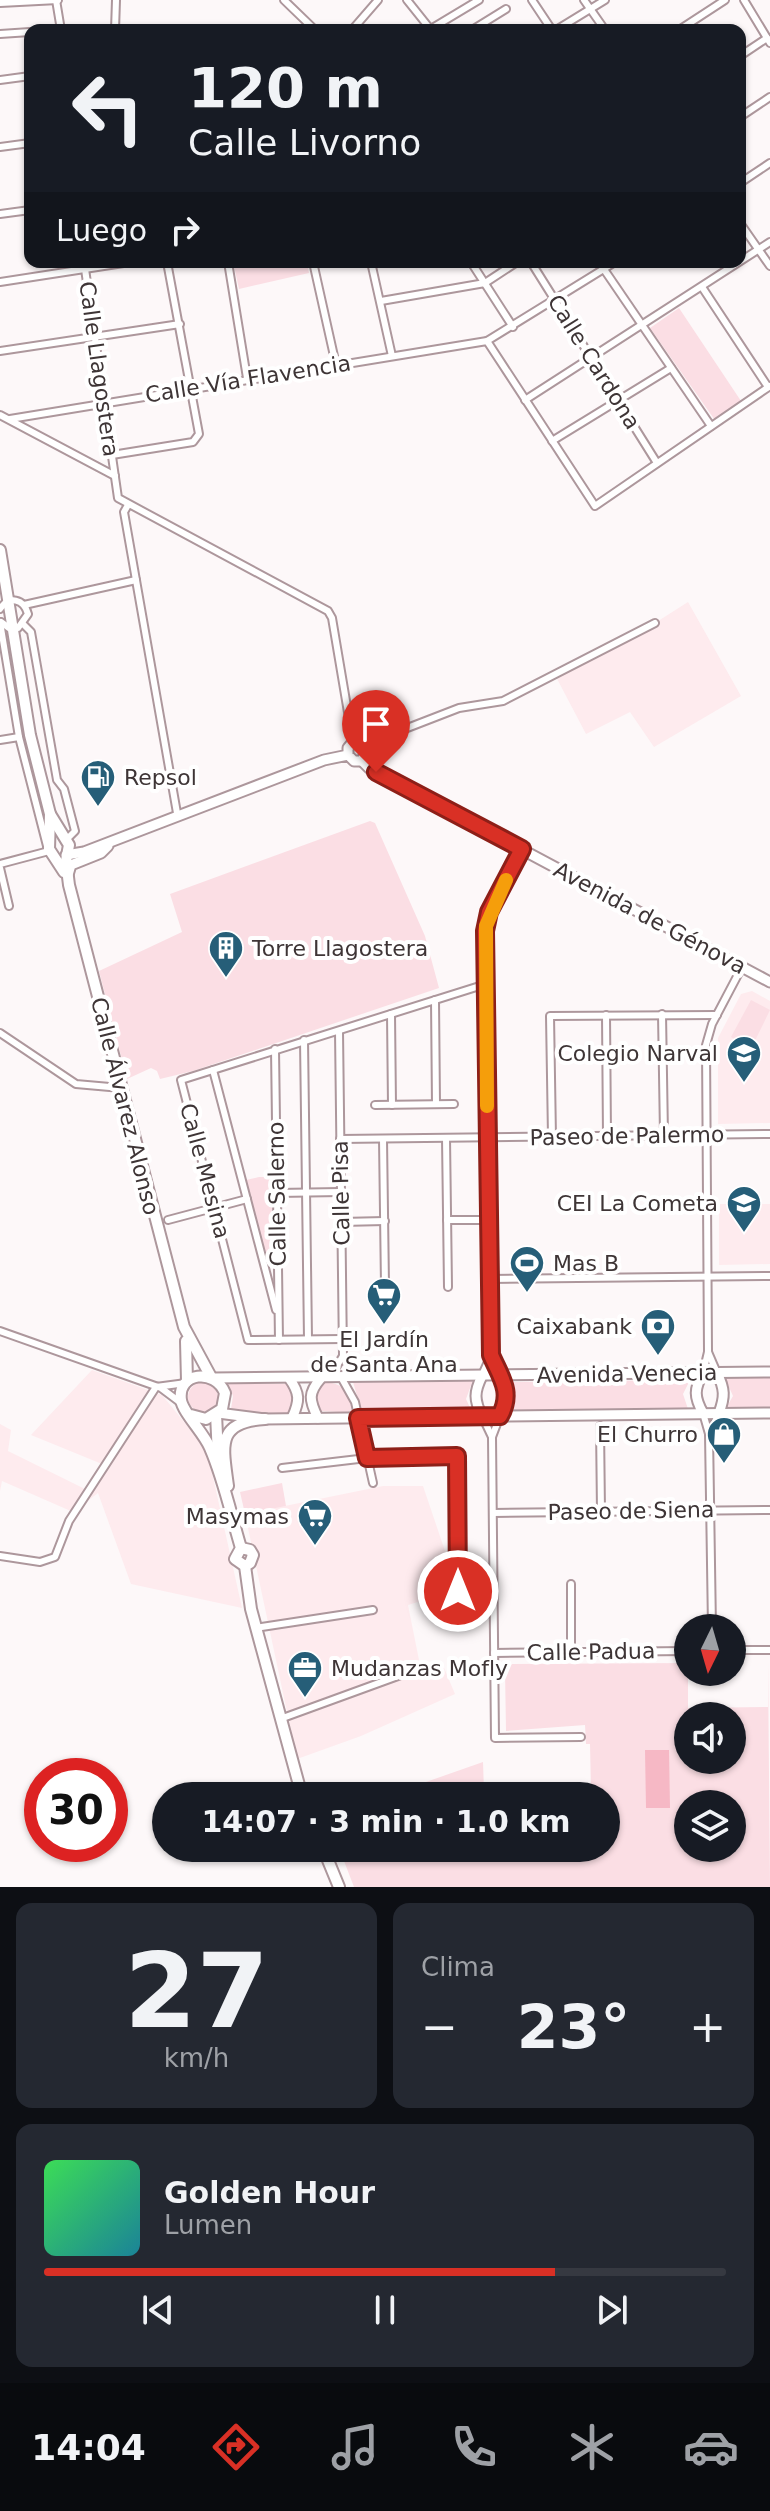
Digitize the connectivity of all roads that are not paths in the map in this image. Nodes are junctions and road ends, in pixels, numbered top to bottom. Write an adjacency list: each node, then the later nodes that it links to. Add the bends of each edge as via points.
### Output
1 (57, 0): 12 (street); 15 (street)
2 (116, 0): 16 (street)
3 (378, 0): 18 (street)
4 (407, 0): 19 (street)
5 (479, 0): 20 (street)
6 (532, 0): 22 (street)
7 (584, 0): 14 (street)
8 (605, 0): 14 (street)
9 (725, 0): 25 (street)
10 (744, 0): 28 (street)
11 (289, 2): 17 (street)
12 (0, 3)
13 (506, 9): 21 (street)
14 (590, 9): 23 (street); 24 (street)
15 (60, 24)
16 (115, 24)
17 (309, 24)
18 (357, 24)
19 (425, 24)
20 (440, 24)
21 (482, 24)
22 (550, 24)
23 (564, 24)
24 (601, 24)
25 (688, 24)
26 (24, 32): 27 (street)
27 (0, 34)
28 (768, 41): 29 (street)
29 (746, 53)
30 (24, 77): 31 (street)
31 (0, 80)
32 (770, 97): 33 (street)
33 (746, 113)
34 (24, 144): 35 (street)
35 (0, 147)
36 (770, 163): 37 (street)
37 (746, 179)
38 (24, 211): 39 (street)
39 (0, 214)
40 (746, 232): 42 (street)
41 (770, 242): 42 (street)
42 (759, 250): 43 (street); 44 (street)
43 (746, 258)
44 (770, 266)
45 (70, 268): 56 (street)
46 (85, 268): 64 (street, Calle Llagostera)
47 (168, 268): 61 (street)
48 (229, 268): 71 (street)
49 (314, 268): 69 (street)
50 (373, 268): 60 (street)
51 (475, 268): 57 (street)
52 (508, 268): 57 (street)
53 (535, 268): 59 (street, Calle Cardona)
54 (731, 268): 58 (street)
55 (603, 269): 59 (street, Calle Vía Flavencia); 63 (street)
56 (0, 282)
57 (485, 283): 60 (street); 62 (street)
58 (702, 287): 63 (street); 73 (street)
59 (555, 300): 62 (street, Calle Vía Flavencia); 68 (street, Calle Cardona)
60 (381, 301): 67 (street)
61 (180, 324): 64 (street); 72 (street)
62 (513, 327): 65 (street, Calle Vía Flavencia)
63 (642, 327): 68 (street); 70 (street)
64 (96, 337): 66 (street); 76 (street, Calle Llagostera)
65 (487, 341): 67 (street, Calle Vía Flavencia); 74 (street)
66 (0, 351)
67 (392, 356): 69 (street, Calle Vía Flavencia)
68 (593, 359): 74 (street); 75 (street, Calle Cardona)
69 (336, 365): 71 (street, Calle Vía Flavencia)
70 (671, 368): 75 (street); 79 (street)
71 (247, 378): 72 (street, Calle Vía Flavencia)
72 (192, 387): 76 (street, Calle Vía Flavencia); 81 (street, via 199,434 193,442)
73 (769, 387): 79 (street)
74 (525, 400): 80 (street)
75 (620, 401): 80 (street); 82 (street, Calle Cardona)
76 (106, 403): 78 (street, Calle Vía Flavencia); 81 (street, Calle Llagostera)
77 (0, 415): 78 (street)
78 (10, 419): 83 (street)
79 (711, 426): 82 (street)
80 (552, 441): 82 (street, via 595,506)
81 (112, 455): 83 (street, Calle Llagostera)
82 (657, 463)
83 (115, 476): 84 (street, Calle Llagostera, via 118,498)
84 (128, 505): 86 (street, via 124,512); 94 (street, via 328,611)
85 (0, 550): 87 (main road, Calle Álvarez Alonso)
86 (136, 580): 88 (street); 98 (street)
87 (4, 605): 88 (street); 91 (main road, Calle Álvarez Alonso)
88 (24, 605): 91 (street, via 28,614)
89 (0, 621): 91 (street); 92 (street, Calle Álvarez Alonso)
90 (655, 623): 95 (street, via 503,701 459,708)
91 (18, 627): 92 (main road, Calle Álvarez Alonso); 101 (street, Calle Álvarez Alonso, via 31,632 57,780 75,831)
92 (24, 736): 93 (street); 99 (main road, Calle Álvarez Alonso); 103 (street, Calle Álvarez Alonso)
93 (0, 740)
94 (353, 742): 95 (street); 96 (street)
95 (367, 748): 97 (street)
96 (348, 755): 97 (street); 98 (street)
97 (362, 761): 102 (street, Avenida de Génova)
98 (177, 813): 100 (street)
99 (50, 814): 101 (main road, Calle Álvarez Alonso); 103 (main road, Calle Álvarez Alonso)
100 (116, 840): 101 (street, via 92,846); 104 (street); 106 (street, via 101,853 71,865)
101 (66, 841): 103 (main road, via 55,838); 104 (main road, Calle Álvarez Alonso)
102 (522, 849): 108 (street, Avenida de Génova); 110 (street, via 487,916)
103 (50, 853): 104 (main road); 105 (street); 106 (main road, Calle Álvarez Alonso)
104 (66, 855): 106 (main road, Calle Álvarez Alonso)
105 (0, 866): 107 (street)
106 (68, 882): 121 (main road, Calle Álvarez Alonso)
107 (9, 906)
108 (742, 967): 109 (street, Avenida de Génova); 115 (street)
109 (770, 982)
110 (486, 984): 111 (street, Calle Mesina); 132 (street)
111 (435, 1000): 112 (street, Calle Mesina); 122 (street)
112 (391, 1014): 116 (street, Calle Mesina); 125 (street)
113 (662, 1014): 114 (street); 115 (street); 127 (street)
114 (606, 1015): 129 (street); 130 (street, via 550,1016)
115 (717, 1015): 128 (street, via 706,1045)
116 (339, 1031): 118 (street, Calle Mesina); 133 (street, Calle Pisa)
117 (0, 1033): 121 (street, via 76,1084)
118 (304, 1040): 119 (street, Calle Mesina); 135 (street, Calle Pisa)
119 (275, 1049): 120 (street, Calle Mesina); 137 (street, Calle Salerno)
120 (213, 1070): 138 (street); 139 (street, Calle Mesina, via 181,1080)
121 (121, 1088): 151 (main road, Calle Álvarez Alonso)
122 (436, 1104): 123 (street); 125 (street)
123 (454, 1104)
124 (375, 1105): 125 (street)
125 (392, 1105)
126 (770, 1134): 128 (street, Paseo de Palermo)
127 (664, 1135): 128 (street, Paseo de Palermo); 129 (street, Paseo de Palermo)
128 (706, 1135): 145 (street)
129 (607, 1136): 130 (street, Paseo de Palermo)
130 (552, 1137): 132 (street, Paseo de Palermo)
131 (446, 1138): 132 (street, Paseo de Palermo); 134 (street, Paseo de Palermo); 141 (street)
132 (488, 1138): 142 (street)
133 (340, 1139): 134 (street, Paseo de Palermo); 136 (street, Calle Pisa)
134 (383, 1139): 143 (street)
135 (306, 1192): 136 (street); 137 (street); 153 (street, Calle Pisa)
136 (341, 1192): 144 (street, Calle Pisa)
137 (277, 1193): 150 (street, Calle Salerno)
138 (247, 1199): 139 (street); 150 (street)
139 (215, 1207): 140 (street); 155 (street, Calle Mesina, via 248,1340)
140 (168, 1220)
141 (447, 1220): 142 (street); 149 (street)
142 (489, 1220): 147 (street)
143 (385, 1221): 144 (street); 148 (street)
144 (341, 1222): 154 (street, Calle Pisa)
145 (708, 1276): 146 (street); 147 (street); 156 (street)
146 (770, 1276)
147 (490, 1279): 157 (street)
148 (385, 1286)
149 (448, 1287)
150 (279, 1319): 155 (street, Calle Salerno)
151 (184, 1327): 164 (main road, Calle Álvarez Alonso); 169 (main road, Calle Álvarez Alonso)
152 (0, 1331): 170 (street)
153 (308, 1339): 154 (street, Calle Mesina); 155 (street, Calle Mesina)
154 (343, 1339): 158 (street, Calle Pisa)
155 (279, 1340)
156 (708, 1352): 160 (street); 161 (street)
157 (491, 1355): 162 (street); 163 (street)
158 (343, 1356): 166 (street); 168 (street, via 337,1369)
159 (770, 1372): 161 (street, Avenida Venecia)
160 (703, 1373): 161 (street, Avenida Venecia); 162 (street, Avenida Venecia); 172 (street, via 695,1387)
161 (717, 1373): 173 (street, via 725,1399)
162 (500, 1375): 163 (street, Avenida Venecia); 178 (street, via 508,1390)
163 (482, 1376): 166 (street, Avenida Venecia); 177 (street, via 475,1390)
164 (212, 1377): 167 (street, Avenida Venecia); 169 (main road); 175 (main road, via 225,1397)
165 (341, 1377): 166 (street, Avenida Venecia); 168 (street, Avenida Venecia); 181 (street, via 352,1392)
166 (361, 1377)
167 (289, 1378): 168 (street, Avenida Venecia); 179 (street, via 299,1403)
168 (323, 1378): 180 (street, via 310,1390)
169 (187, 1382): 170 (street); 171 (main road, via 181,1393)
170 (156, 1387): 171 (street); 194 (street, via 69,1521 55,1557 40,1562)
171 (183, 1405): 176 (main road)
172 (703, 1413): 173 (street, Avenida Venecia); 178 (street, Avenida Venecia); 184 (street)
173 (719, 1413): 174 (street, Avenida Venecia); 184 (street)
174 (770, 1413)
175 (217, 1414): 176 (main road, via 206,1419); 182 (street, Avenida Venecia); 193 (main road, via 216,1447)
176 (191, 1415): 193 (main road, via 210,1449)
177 (482, 1416): 178 (street, Avenida Venecia); 181 (street, Avenida Venecia); 185 (street)
178 (500, 1416): 185 (street)
179 (292, 1418): 180 (street, Avenida Venecia); 182 (street, Avenida Venecia)
180 (318, 1418): 181 (street, Avenida Venecia)
181 (358, 1418): 186 (street)
182 (265, 1419): 193 (main road, via 240,1423 225,1438)
183 (600, 1426): 191 (street)
184 (709, 1434): 189 (street)
185 (492, 1437): 192 (street)
186 (367, 1458): 187 (street); 188 (street); 196 (street, via 457,1456)
187 (282, 1468)
188 (373, 1483)
189 (711, 1510): 190 (street, Paseo de Siena); 191 (street, Paseo de Siena); 198 (street)
190 (770, 1510)
191 (601, 1512): 192 (street, Paseo de Siena)
192 (493, 1513): 204 (street)
193 (232, 1516): 199 (main road, via 241,1548 235,1559 245,1566)
194 (0, 1556)
195 (571, 1584): 203 (street)
196 (458, 1591)
197 (373, 1610): 199 (street)
198 (712, 1614)
199 (255, 1628): 206 (main road)
200 (746, 1650): 201 (street)
201 (770, 1650)
202 (674, 1651): 203 (street, Calle Padua)
203 (571, 1652): 204 (street, Calle Padua)
204 (494, 1653): 207 (street, via 495,1738)
205 (420, 1668): 206 (street)
206 (279, 1720): 208 (main road)
207 (581, 1737)
208 (298, 1782)
209 (329, 1862): 210 (main road)
210 (339, 1887)

